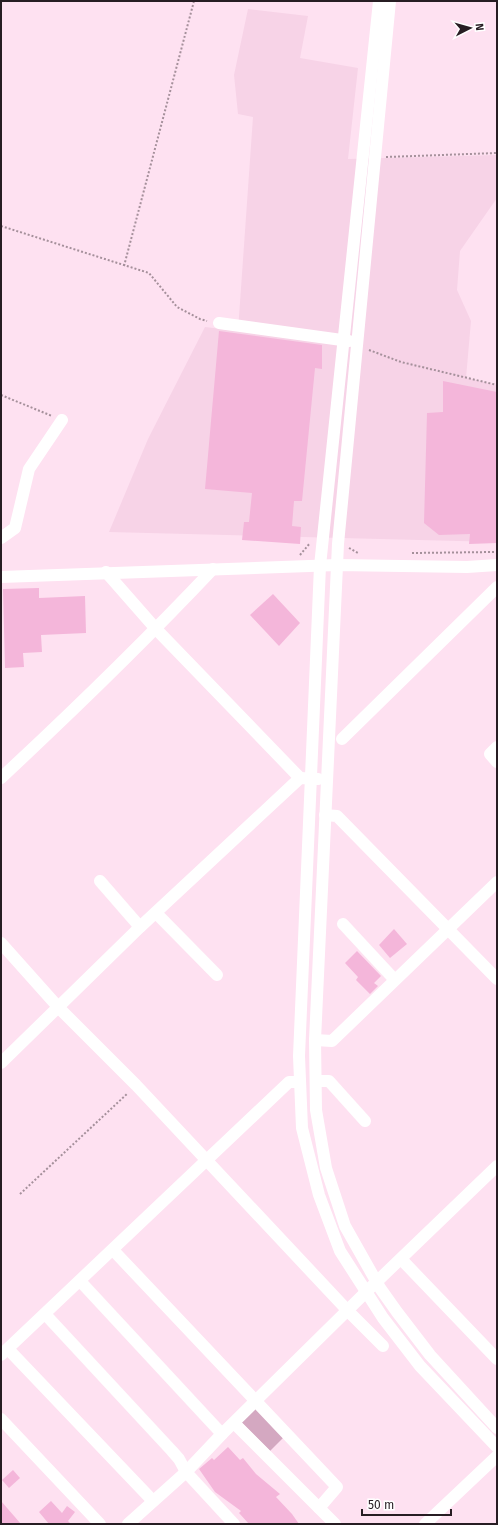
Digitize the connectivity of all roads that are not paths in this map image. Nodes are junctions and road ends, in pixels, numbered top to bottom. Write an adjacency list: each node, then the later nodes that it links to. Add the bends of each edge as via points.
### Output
1 (378, 1): 4 (street)
2 (390, 1): 5 (street)
3 (219, 323): 4 (street)
4 (343, 340): 5 (street); 12 (street)
5 (356, 342): 11 (street)
6 (62, 420): 8 (street, via 29,469)
7 (1, 527): 8 (street)
8 (15, 528): 9 (street)
9 (1, 538)
10 (497, 564): 11 (street, via 468,567)
11 (337, 565): 12 (street); 23 (street)
12 (320, 566): 13 (street); 22 (street)
13 (213, 569): 14 (street); 17 (street)
14 (106, 572): 15 (street); 17 (street)
15 (1, 577)
16 (497, 587): 18 (street)
17 (156, 629): 21 (street); 22 (street)
18 (342, 739)
19 (497, 746): 20 (street, via 490,754)
20 (497, 762)
21 (1, 778)
22 (306, 778): 23 (street); 27 (street); 39 (street)
23 (327, 779): 24 (street)
24 (325, 815): 30 (street, via 337,816); 36 (street)
25 (100, 881): 29 (street)
26 (497, 882): 30 (street)
27 (156, 913): 29 (street); 32 (street)
28 (343, 924): 33 (street)
29 (140, 927): 35 (street)
30 (447, 929): 33 (street); 34 (street)
31 (1, 943): 35 (street)
32 (217, 975)
33 (394, 979): 36 (street, via 332,1041)
34 (497, 979)
35 (59, 1008): 37 (street); 41 (street)
36 (315, 1040): 38 (street)
37 (1, 1063)
38 (316, 1081): 40 (street, via 329,1081); 46 (street, via 316,1110 326,1168 345,1226)
39 (300, 1082): 41 (street, via 289,1082); 47 (street, via 302,1128 319,1195 340,1251)
40 (365, 1121)
41 (207, 1160): 43 (street); 48 (street)
42 (497, 1166): 44 (street)
43 (114, 1250): 45 (street); 53 (street)
44 (401, 1259): 46 (street); 52 (street)
45 (80, 1281): 49 (street); 57 (street)
46 (377, 1282): 47 (street); 56 (street, via 430,1355)
47 (366, 1292): 48 (street); 58 (street, via 420,1366)
48 (348, 1311): 50 (street); 53 (street)
49 (45, 1314): 51 (street); 60 (street, via 172,1451)
50 (383, 1346)
51 (4, 1352): 61 (street)
52 (497, 1358)
53 (256, 1401): 55 (street); 62 (street, via 337,1487)
54 (1, 1420): 63 (street)
55 (234, 1423): 57 (street); 62 (street)
56 (497, 1428)
57 (222, 1434): 60 (street)
58 (497, 1447)
59 (497, 1456): 67 (street)
60 (186, 1472): 61 (street); 65 (street)
61 (153, 1501): 64 (street)
62 (320, 1508): 66 (street)
63 (100, 1524)
64 (128, 1524)
65 (234, 1524)
66 (335, 1524)
67 (425, 1524)

